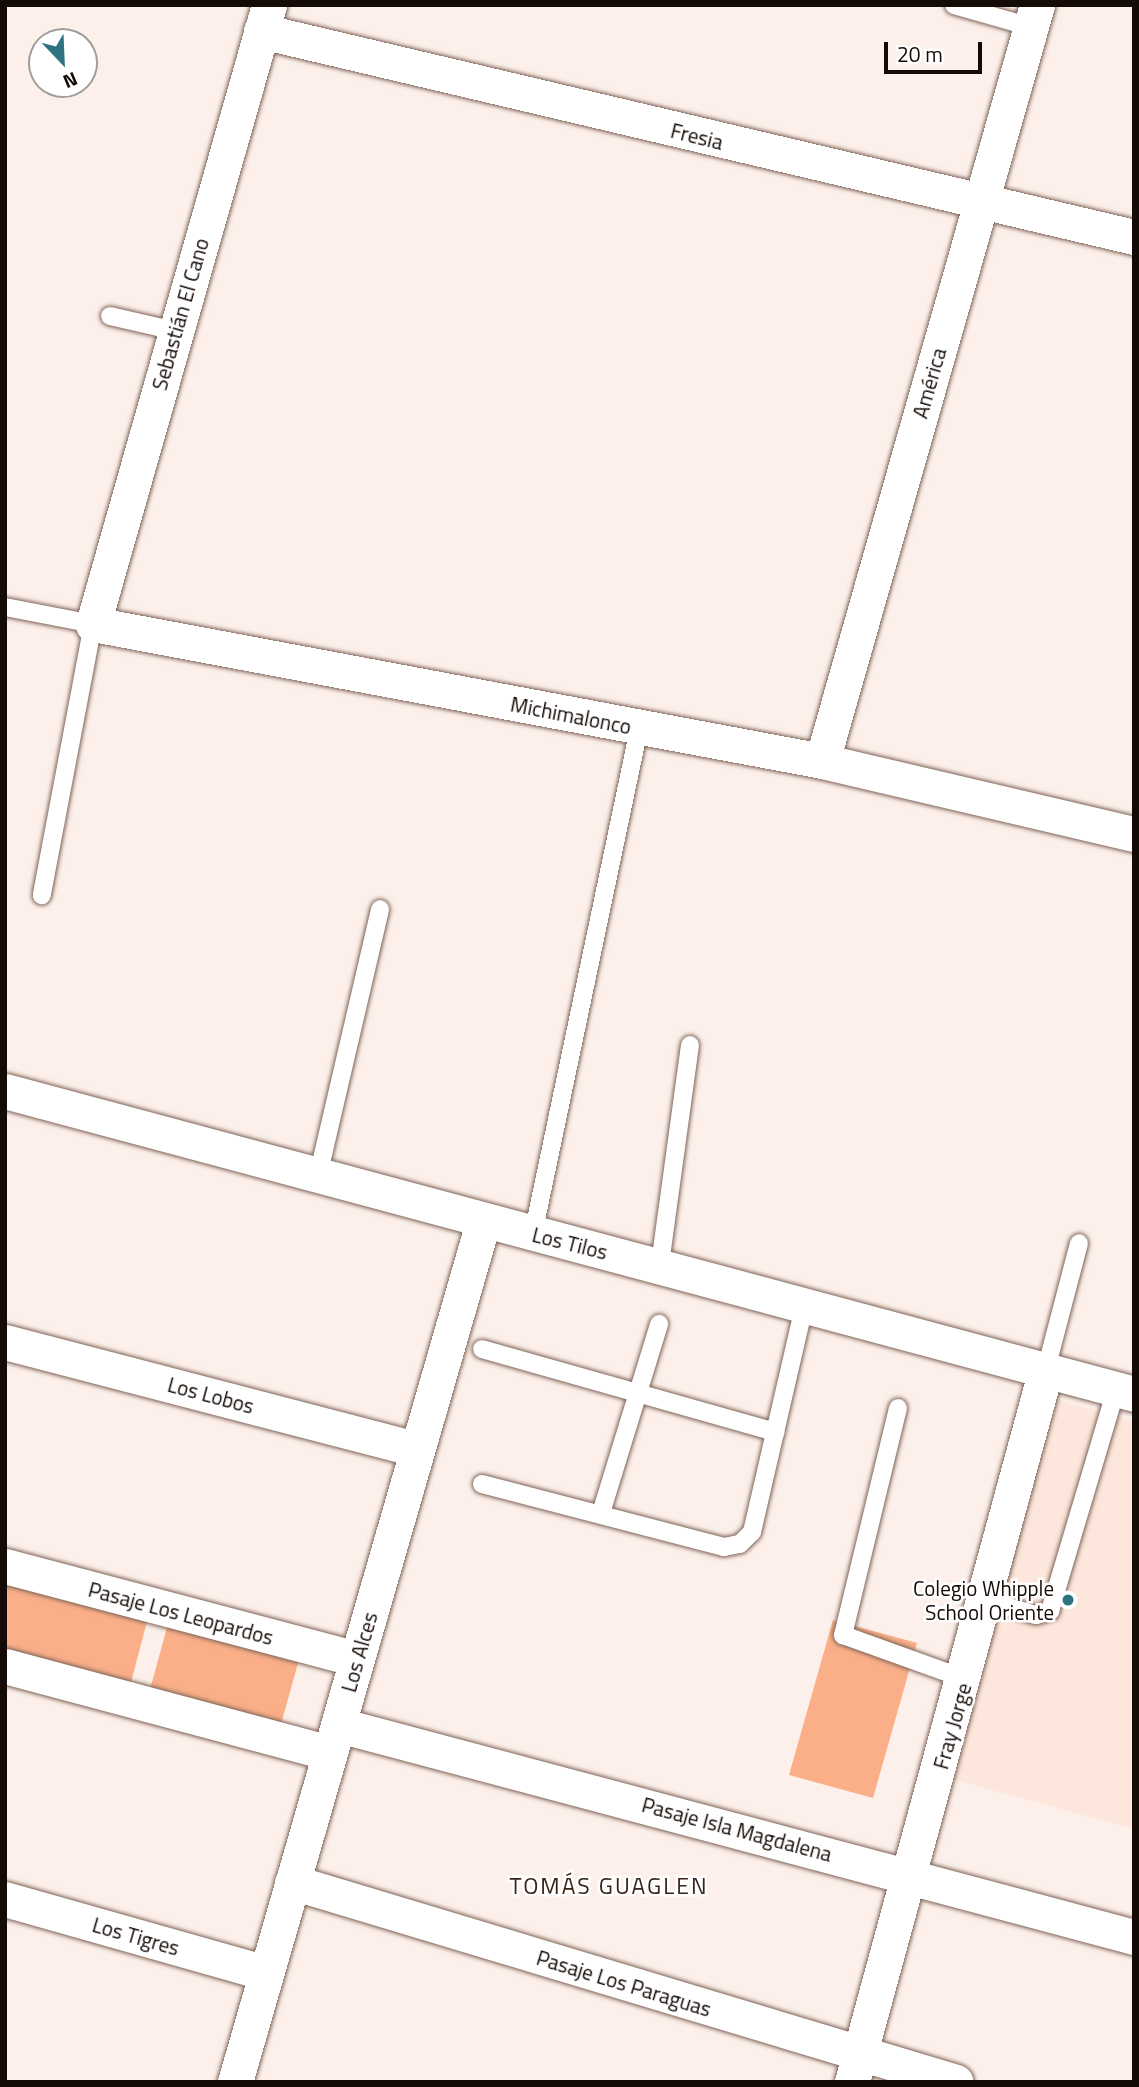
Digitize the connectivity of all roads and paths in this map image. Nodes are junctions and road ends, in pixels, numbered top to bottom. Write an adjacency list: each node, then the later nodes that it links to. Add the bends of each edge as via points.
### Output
1 (954, 5): 2 (lane)
2 (1034, 16): 4 (street, América)
3 (265, 18): 4 (street, Fresia); 7 (street, Sebastián El Cano)
4 (980, 204): 5 (street, Fresia); 11 (street, América)
5 (1134, 237)
6 (110, 316): 7 (lane)
7 (175, 331): 9 (street, Sebastián El Cano)
8 (5, 607): 9 (lane, Michimalonco)
9 (93, 624): 10 (street, Michimalonco); 13 (lane)
10 (639, 729): 11 (street, Michimalonco); 19 (lane)
11 (822, 761): 12 (street, Michimalonco)
12 (1134, 834)
13 (42, 895)
14 (380, 909): 17 (lane)
15 (690, 1045): 21 (lane)
16 (5, 1091): 17 (street, Los Tilos)
17 (318, 1175): 18 (street, Los Tilos)
18 (483, 1222): 19 (street, Los Tilos); 31 (street, Los Alces)
19 (533, 1234): 21 (street, Los Tilos)
20 (1079, 1242): 26 (lane)
21 (660, 1265): 22 (street, Los Tilos)
22 (804, 1307): 26 (street, Los Tilos); 30 (lane)
23 (659, 1324): 28 (lane)
24 (5, 1342): 31 (street, Los Lobos)
25 (482, 1349): 28 (lane)
26 (1046, 1369): 27 (street, Los Tilos); 35 (street, Fray Jorge)
27 (1125, 1391): 35 (lane, via 1050,1611 1036,1615)
28 (635, 1396): 30 (lane); 33 (lane)
29 (898, 1408): 38 (lane, via 843,1635)
30 (775, 1432): 33 (lane, via 752,1532 740,1544 724,1547)
31 (417, 1449): 36 (street, Los Alces)
32 (482, 1484): 33 (lane)
33 (601, 1513)
34 (5, 1566): 36 (street, Pasaje Los Leopardos)
35 (988, 1601): 38 (street, Fray Jorge)
36 (357, 1659): 39 (street, Los Alces)
37 (5, 1667): 39 (street, Pasaje Isla Magdalena)
38 (965, 1679): 40 (street, Fray Jorge)
39 (334, 1739): 40 (street, Pasaje Isla Magdalena); 41 (street, Los Alces)
40 (909, 1874): 43 (street, Pasaje Isla Magdalena); 45 (street, Fray Jorge)
41 (292, 1882): 44 (street, Los Alces); 45 (street, Pasaje Los Paraguas)
42 (5, 1899): 44 (street, Los Tigres)
43 (1134, 1937)
44 (266, 1973): 46 (street, Los Alces)
45 (856, 2068): 47 (street, Pasaje Los Paraguas)
46 (235, 2082)
47 (956, 2082)

